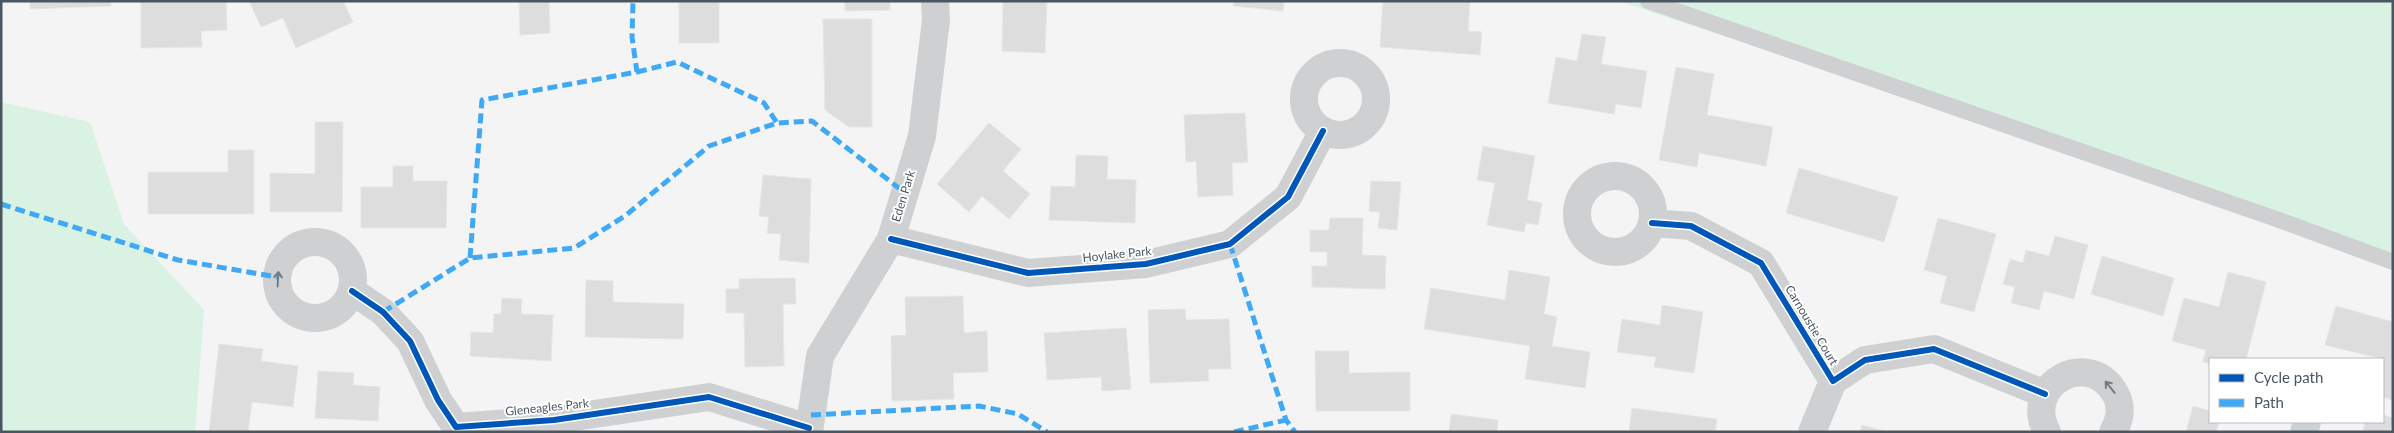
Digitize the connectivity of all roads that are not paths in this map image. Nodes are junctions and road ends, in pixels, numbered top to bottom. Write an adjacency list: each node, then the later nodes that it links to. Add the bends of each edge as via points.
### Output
1 (935, 1): 5 (street, Eden Park, via 936,20 922,136)
2 (1648, 1): 6 (lane)
3 (1323, 131): 5 (street, Hoylake Park, via 1288,197 1230,244 1146,264 1028,273)
4 (1652, 223): 8 (street, Carnoustie Court, via 1691,226 1761,263)
5 (890, 239): 11 (street, Eden Park, via 820,356)
6 (2393, 262)
7 (352, 290): 10 (street, Gleneagles Park, via 383,312 410,341 438,400)
8 (1833, 381): 9 (street, Carnoustie Court, via 1865,360 1934,349); 12 (street)
9 (2045, 394): 13 (street, via 2042,412); 14 (street, one-way to 9, via 2120,413 2118,400 2103,378 2090,373 2064,375)
10 (456, 429): 11 (street, Gleneagles Park, via 554,420 709,397)
11 (809, 430)
12 (1812, 432)
13 (2047, 432)
14 (2114, 432)

